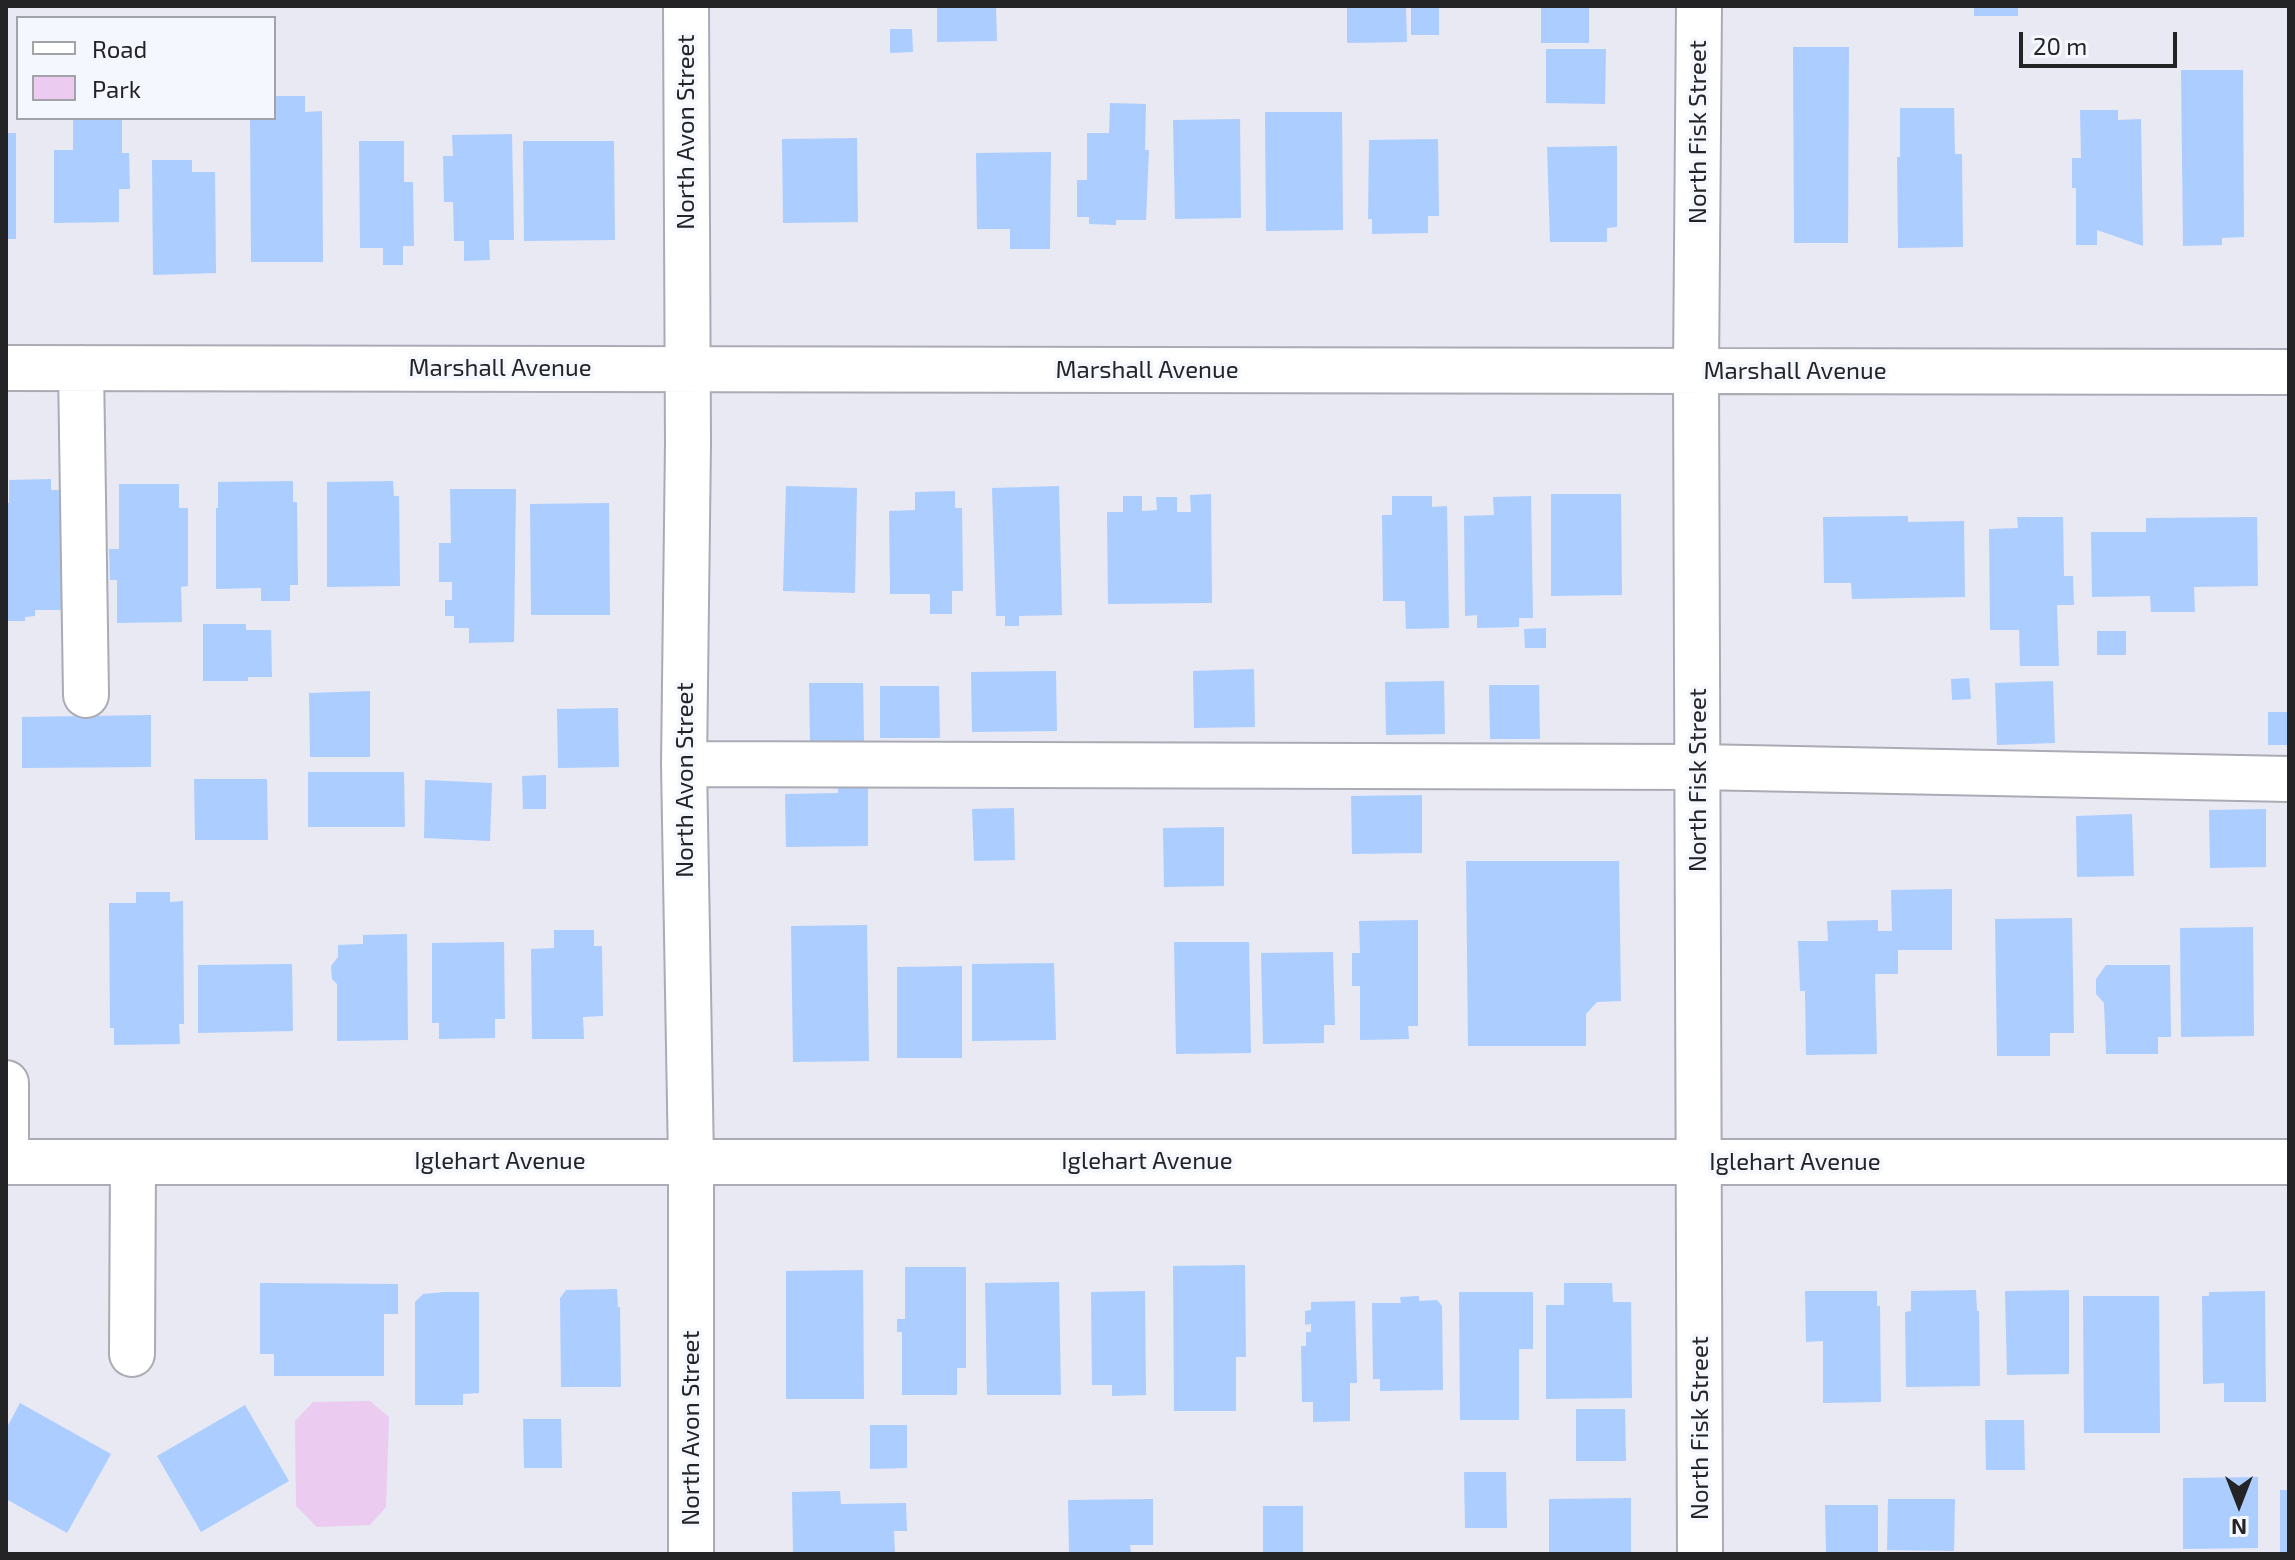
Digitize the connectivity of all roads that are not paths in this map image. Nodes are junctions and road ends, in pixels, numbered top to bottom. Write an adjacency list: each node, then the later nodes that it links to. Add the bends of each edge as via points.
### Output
1 (686, 6): 5 (street, North Avon Street)
2 (1699, 6): 6 (street, North Fisk Street)
3 (6, 368): 4 (street, Marshall Avenue)
4 (81, 368): 5 (street, Marshall Avenue); 8 (street)
5 (688, 368): 6 (street, Marshall Avenue); 9 (street, North Avon Street)
6 (1696, 371): 7 (street, Marshall Avenue); 10 (street, North Fisk Street)
7 (2289, 372)
8 (86, 695)
9 (684, 764): 10 (street); 13 (street, North Avon Street)
10 (1698, 767): 11 (street); 16 (street, North Fisk Street)
11 (2289, 779)
12 (6, 1083): 14 (street)
13 (691, 1161): 15 (street, Iglehart Avenue); 16 (street, Iglehart Avenue); 19 (street, North Avon Street)
14 (6, 1162): 15 (street, Iglehart Avenue)
15 (133, 1162): 18 (street)
16 (1699, 1162): 17 (street, Iglehart Avenue); 20 (street, North Fisk Street)
17 (2289, 1162)
18 (132, 1354)
19 (691, 1554)
20 (1700, 1554)

